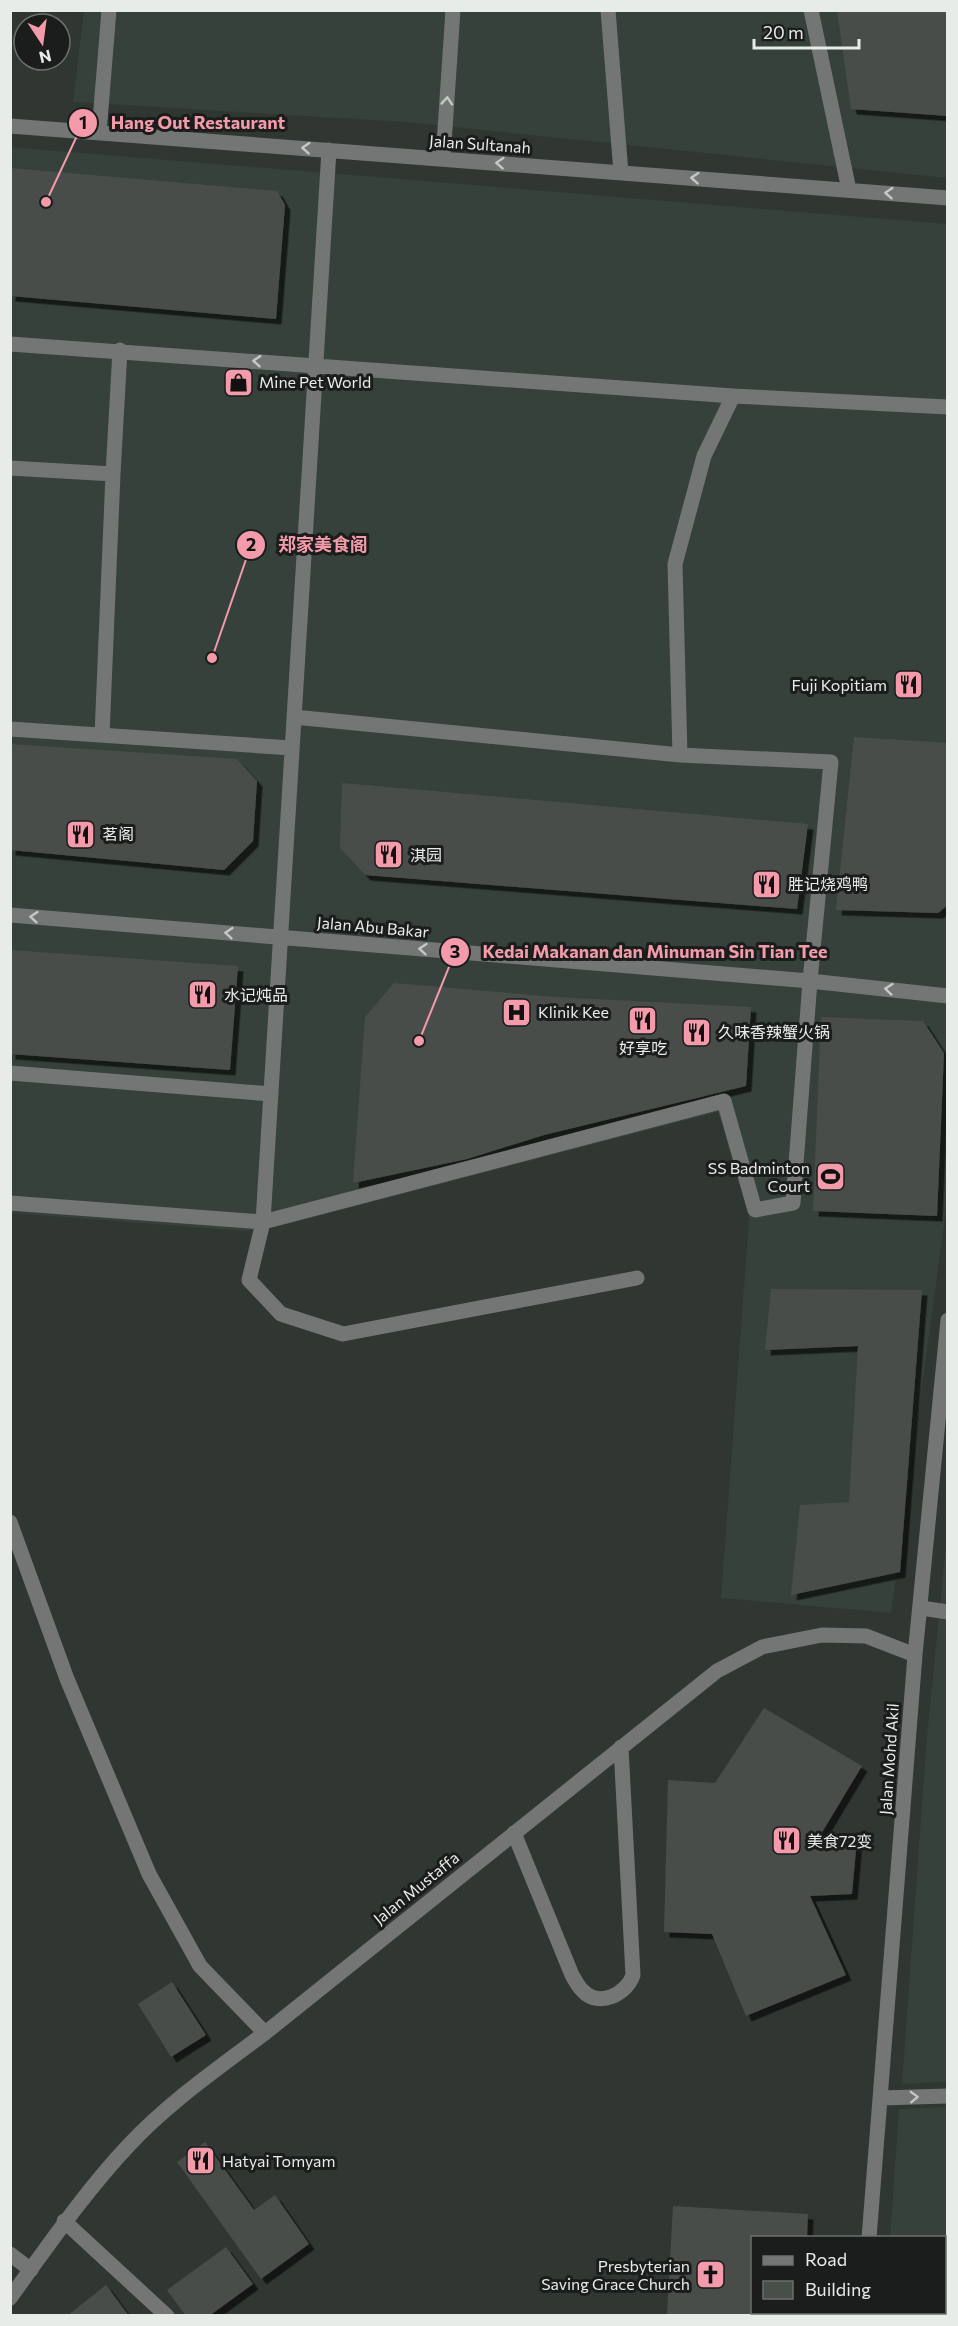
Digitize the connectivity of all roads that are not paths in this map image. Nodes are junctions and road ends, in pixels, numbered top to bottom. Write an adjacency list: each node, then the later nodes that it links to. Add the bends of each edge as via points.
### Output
1 (109, 10): 6 (street)
2 (453, 10): 8 (street, one-way to 2)
3 (608, 10): 9 (street)
4 (811, 10): 10 (street)
5 (10, 126): 6 (street, Jalan Sultanah)
6 (99, 133): 7 (street, Jalan Sultanah, one-way to 6)
7 (329, 150): 8 (street, Jalan Sultanah); 14 (street)
8 (442, 159): 9 (street, Jalan Sultanah, one-way to 8)
9 (621, 173): 10 (street, Jalan Sultanah, one-way to 9)
10 (849, 190): 11 (street, Jalan Sultanah, one-way to 10)
11 (948, 198)
12 (10, 344): 13 (street)
13 (120, 350): 14 (street, one-way to 13); 18 (street)
14 (316, 365): 15 (street); 19 (street)
15 (733, 396): 16 (street); 23 (street, via 704,456 675,564)
16 (948, 406)
17 (10, 468): 18 (street)
18 (113, 474): 21 (street)
19 (294, 717): 22 (street); 23 (street)
20 (10, 729): 21 (street)
21 (102, 735): 22 (street)
22 (291, 748): 25 (street)
23 (680, 755): 26 (street, via 831,762)
24 (10, 915): 25 (street, Jalan Abu Bakar, one-way to 24)
25 (280, 938): 26 (street, Jalan Abu Bakar, one-way to 25); 29 (street)
26 (810, 981): 27 (street, Jalan Abu Bakar, one-way to 26); 31 (street, via 793,1203 755,1210 724,1101)
27 (948, 996)
28 (10, 1073): 29 (street)
29 (271, 1094): 31 (street)
30 (10, 1203): 31 (street)
31 (263, 1222): 32 (street, via 249,1280 281,1314 343,1334)
32 (637, 1278)
33 (948, 1320): 35 (street, Jalan Mohd Akil)
34 (10, 1522): 40 (street, via 68,1679 149,1874 200,1966)
35 (921, 1608): 36 (street); 37 (street, Jalan Mohd Akil)
36 (948, 1612)
37 (915, 1655): 38 (street, Jalan Mustaffa, via 866,1636 822,1635 762,1647 717,1671); 42 (street, Jalan Mohd Akil)
38 (621, 1747): 39 (street, Jalan Mustaffa); 39 (street, via 633,1975 623,1992 599,1999 584,1992 572,1975)
39 (514, 1833): 40 (street, Jalan Mustaffa)
40 (265, 2033): 43 (street, Jalan Mustaffa, via 188,2091 128,2146)
41 (948, 2096): 42 (street, one-way to 41)
42 (881, 2098): 44 (street, Jalan Mohd Akil)
43 (64, 2221): 46 (street, Jalan Mustaffa); 48 (street)
44 (869, 2236)
45 (10, 2254): 46 (street)
46 (31, 2270): 47 (street, Jalan Mustaffa)
47 (10, 2298)
48 (167, 2316)

